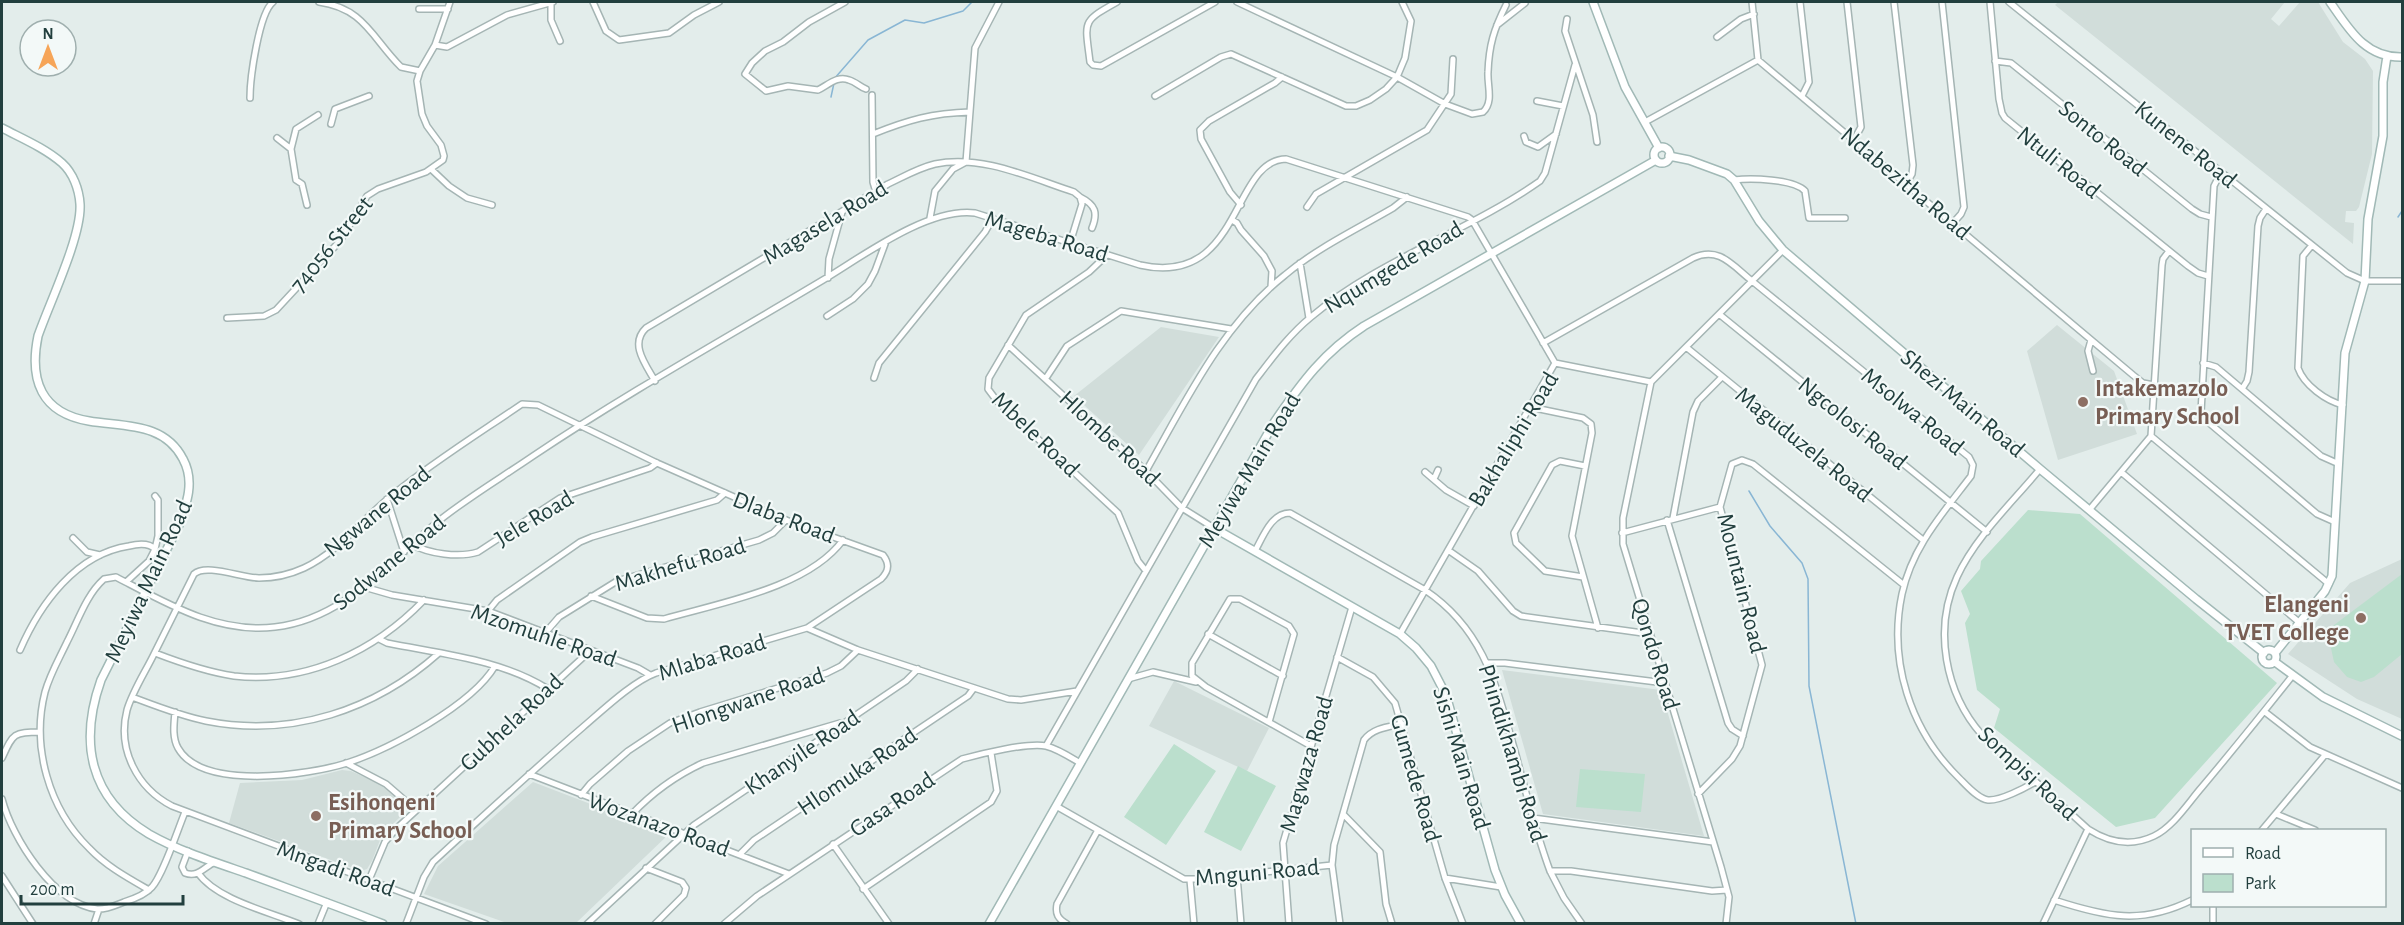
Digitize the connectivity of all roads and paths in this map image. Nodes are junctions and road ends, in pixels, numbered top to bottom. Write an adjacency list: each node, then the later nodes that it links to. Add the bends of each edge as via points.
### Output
1 (273, 2): 46 (street, via 262,18 250,72)
2 (319, 2): 38 (street, via 349,10 401,67)
3 (450, 2): 25 (street)
4 (552, 2): 30 (street, via 551,20); 31 (street, via 507,15 447,47)
5 (593, 2): 6 (street, via 606,31 619,39 669,33)
6 (719, 2)
7 (845, 2): 41 (street, via 765,51 746,74 766,91 788,86 818,90 835,80 848,79)
8 (999, 2): 50 (street, via 975,48)
9 (1117, 2): 10 (street, via 1088,22 1090,62 1094,65 1101,66)
10 (1215, 2)
11 (1237, 2): 40 (street)
12 (1402, 2): 40 (street, via 1411,21 1405,58)
13 (1593, 2): 52 (street, via 1619,73)
14 (1752, 2): 26 (street)
15 (1800, 2): 45 (street, via 1809,82)
16 (1847, 2): 59 (street, via 1861,127)
17 (1894, 2): 70 (street, via 1913,165)
18 (1942, 2): 86 (street, via 1963,199 1963,211)
19 (1990, 2): 36 (street, Ntuli Road)
20 (2009, 2): 67 (street, Kunene Road)
21 (2330, 2): 32 (street, via 2359,41)
22 (1525, 3): 28 (street)
23 (1506, 5): 28 (street)
24 (419, 9): 25 (street)
25 (448, 9): 31 (street)
26 (1754, 15): 29 (street, via 1741,19); 35 (street)
27 (1567, 19): 37 (street, via 1564,30)
28 (1496, 26): 48 (street, via 1490,46 1486,109 1472,114)
29 (1717, 37)
30 (560, 41)
31 (435, 45): 38 (street)
32 (2386, 56): 33 (street); 99 (street, via 2383,136 2369,212)
33 (2403, 57)
34 (1453, 59): 48 (street, via 1451,94)
35 (1758, 60): 45 (street, Ndabezitha Road); 52 (street)
36 (1995, 62): 80 (street, Sonto Road, via 2011,63 2192,209); 92 (street, Ntuli Road, via 2005,118)
37 (1575, 65): 49 (street, Nqumgede Road); 60 (street, via 1593,115)
38 (420, 71): 66 (street, via 422,114 444,156)
39 (1282, 77): 40 (street, via 1351,106 1382,93); 44 (street, via 1228,54); 76 (street, via 1200,130 1215,165)
40 (1397, 77): 48 (street)
41 (866, 89)
42 (873, 95): 55 (street)
43 (369, 96): 53 (street, via 335,109)
44 (1155, 96)
45 (1802, 96): 59 (street, Ndabezitha Road)
46 (250, 98)
47 (1538, 102): 49 (street)
48 (1445, 104): 68 (street, via 1427,130)
49 (1563, 106): 56 (street, Nqumgede Road)
50 (970, 112): 55 (street, via 917,117); 65 (street)
51 (318, 115): 62 (street, via 296,129)
52 (1645, 122): 61 (street)
53 (331, 124)
54 (2, 128): 164 (street, Meyiwa Main Road, via 62,163 76,184 80,202 76,229 36,345 34,370 42,393 61,411 78,419 128,425 159,434 170,441 185,462 190,479 187,504)
55 (873, 134): 71 (street)
56 (1556, 134): 57 (street, via 1538,147 1526,142); 85 (street, Nqumgede Road, via 1540,181)
57 (1524, 136)
58 (277, 138): 62 (street)
59 (1854, 140): 70 (street, Ndabezitha Road)
60 (1597, 142)
61 (1659, 148): 63 (street, via 1667,149); 64 (street, via 1654,153)
62 (291, 149): 74 (street, via 296,180 302,184)
63 (1670, 156): 64 (street, via 1665,162); 69 (street, via 1721,171)
64 (1656, 160): 93 (street, Meyiwa Main Road)
65 (966, 162): 71 (street, Magasela Road, via 915,171); 72 (street, Magasela Road, via 999,168); 81 (street, via 952,170 935,190)
66 (431, 169): 75 (street, via 467,198); 104 (street, 74056 Street, via 367,196 340,241 276,310 257,317)
67 (2221, 172): 78 (street, Kunene Road); 80 (street, via 2214,182)
68 (1345, 177): 73 (street, Mageba Road); 76 (street, Mageba Road, via 1281,159 1262,170); 77 (street, via 1316,194)
69 (1734, 180): 83 (street, via 1800,186 1805,191 1809,218); 91 (street, Shezi Main Road, via 1759,221)
70 (1906, 184): 86 (street, Ndabezitha Road)
71 (876, 192): 79 (street, Magasela Road)
72 (1080, 197): 87 (street, via 1096,211); 88 (street, via 1082,204)
73 (1407, 197): 85 (street, Mageba Road); 95 (street)
74 (307, 205)
75 (492, 205)
76 (1241, 205): 84 (street, Mageba Road)
77 (1307, 207)
78 (2266, 209): 90 (street, Kunene Road); 120 (street, via 2258,226 2249,372)
79 (842, 212): 97 (street); 117 (street, Magasela Road, via 643,331 639,352)
80 (2211, 217): 96 (street)
81 (930, 218): 82 (street, Mageba Road, via 957,212); 89 (street, Mageba Road)
82 (993, 218): 88 (street, Mageba Road); 115 (street, via 879,363)
83 (1845, 218)
84 (1232, 220): 94 (street, Mageba Road, via 1203,256 1178,266 1150,267); 101 (street, via 1264,256 1272,271)
85 (1472, 220): 93 (street); 105 (street, Nqumgede Road, via 1344,293)
86 (1953, 223): 107 (street, Ndabezitha Road)
87 (1092, 228)
88 (1070, 243): 94 (street, Mageba Road)
89 (885, 244): 97 (street, Mageba Road); 103 (street, via 868,284)
90 (2312, 245): 99 (street, Kunene Road, via 2347,273); 121 (street, via 2303,256 2298,368 2303,378 2329,401)
91 (1783, 250): 98 (street); 128 (street, Shezi Main Road)
92 (2169, 251): 96 (street, Ntuli Road, via 2195,272); 119 (street, via 2162,265)
93 (1491, 252): 108 (street); 145 (street, Meyiwa Main Road, via 1332,349 1308,374 1275,421)
94 (1107, 255): 109 (street, Mbele Road, via 1026,315)
95 (1300, 263): 101 (street); 105 (street)
96 (2208, 276): 112 (street)
97 (828, 278): 117 (street, Mageba Road)
98 (1752, 281): 102 (street); 108 (street, Msolwa Road, via 1720,257 1705,253); 137 (street, Msolwa Road, via 1971,460 1971,476)
99 (2365, 281): 100 (street, Kunene Road); 121 (street, via 2348,339)
100 (2403, 281)
101 (1271, 287): 106 (street)
102 (1719, 314): 110 (street); 137 (street, Ngcolosi Road)
103 (827, 316)
104 (227, 318)
105 (1310, 318): 140 (street, Nqumgede Road, via 1256,379)
106 (1231, 329): 116 (street, via 1121,311 1067,346); 130 (street)
107 (2091, 340): 113 (street, via 2088,351); 119 (street, Ndabezitha Road, via 2139,380)
108 (1543, 343): 111 (street)
109 (1008, 345): 116 (street, Hlombe Road); 157 (street, Mbele Road, via 989,378 990,392 1118,513)
110 (1686, 347): 114 (street, Maguduzela Road); 118 (street)
111 (1555, 363): 118 (street, Bakhaliphi Road); 122 (street, Bakhaliphi Road)
112 (2203, 363): 120 (street, via 2216,367); 144 (street, via 2203,416 2317,514)
113 (2093, 371)
114 (1722, 377): 142 (street, via 1698,401 1693,412); 150 (street, Maguduzela Road)
115 (874, 378)
116 (1046, 378): 130 (street, Hlombe Road)
117 (655, 381): 123 (street, Mageba Road)
118 (1651, 382): 147 (street, Qondo Road)
119 (2154, 386): 124 (street)
120 (2242, 389): 126 (street, via 2321,456)
121 (2343, 405): 126 (street)
122 (1530, 407): 127 (street, via 1589,421 1592,433); 138 (street, Bakhaliphi Road)
123 (580, 426): 125 (street, Dlaba Road); 136 (street, Ngwane Road, via 538,405 522,404); 151 (street, Sodwane Road, via 452,511)
124 (2151, 436): 132 (street); 160 (street)
125 (657, 463): 134 (street, Dlaba Road); 151 (street, Jele Road, via 560,498 478,552 463,555)
126 (2339, 464): 144 (street)
127 (1585, 466): 158 (street, via 1572,536); 158 (street, via 1560,461 1552,465 1514,533 1516,543 1545,572)
128 (2040, 469): 141 (street, Shezi Main Road); 146 (street, Sompisi Road)
129 (1438, 470): 133 (street)
130 (1146, 471): 140 (street, Hlombe Road)
131 (1425, 472): 133 (street)
132 (2121, 472): 141 (street); 170 (street)
133 (1434, 479): 138 (street)
134 (724, 493): 143 (street, Dlaba Road); 169 (street, via 717,500 592,537 497,600)
135 (155, 496): 152 (street, via 158,536)
136 (387, 499): 155 (street); 168 (street, Ngwane Road, via 326,554 304,568 258,578 198,570)
137 (1950, 502): 146 (street, Ngcolosi Road); 150 (street, Msolwa Road)
138 (1474, 506): 153 (street, Bakhaliphi Road)
139 (1720, 507): 142 (street); 161 (street, Mountain Road, via 1731,467 1739,460 1748,461); 207 (street, Mountain Road, via 1761,662)
140 (1182, 508): 145 (street, Hlombe Road); 157 (street, Nqumgede Road)
141 (2090, 509): 184 (street, Shezi Main Road)
142 (1670, 519): 147 (street); 207 (street, via 1728,723)
143 (786, 520): 149 (street, Dlaba Road); 165 (street, Makhefu Road, via 759,540 617,581)
144 (2335, 522): 160 (street)
145 (1214, 528): 154 (street, Sishi Main Road); 193 (street, Meyiwa Main Road)
146 (1987, 532): 218 (street, Sompisi Road, via 1957,576 1948,601 1947,663 1954,690 1973,723)
147 (1622, 533): 176 (street, Qondo Road)
148 (73, 538): 156 (street, via 87,552)
149 (843, 540): 165 (street, via 831,553 786,583 664,619 647,618); 171 (street, Dlaba Road, via 883,555 888,564 886,574)
150 (1923, 540): 161 (street, Msolwa Road)
151 (411, 544): 155 (street, Sodwane Road)
152 (154, 549): 156 (street, via 144,544); 159 (street, via 149,561)
153 (1448, 550): 163 (street, Bakhaliphi Road); 172 (street, via 1478,571 1517,614)
154 (1255, 551): 163 (street, Phindikhambi Road, via 1273,520 1290,513); 167 (street, Sishi Main Road)
155 (404, 552): 162 (street, Sodwane Road)
156 (100, 555): 178 (street, via 76,570 53,595 33,622)
157 (1146, 571): 198 (street, Nqumgede Road)
158 (1583, 577): 172 (street)
159 (126, 582): 164 (street, Sodwane Road); 206 (street, via 116,577 104,579 88,600 49,680)
160 (2330, 584): 170 (street)
161 (1904, 585): 218 (street, Msolwa Road, via 1899,614 1900,663 1910,705 1931,746 1946,766 1982,798 1994,799)
162 (364, 587): 166 (street, Mzomuhle Road); 168 (street, Sodwane Road, via 330,611 275,627 224,625)
163 (1425, 590): 175 (street, Bakhaliphi Road); 187 (street, Phindikhambi Road, via 1466,627)
164 (145, 592): 168 (street, Sodwane Road); 237 (street, Meyiwa Main Road, via 101,680 90,718 89,743 96,774 107,795 140,827)
165 (591, 596): 173 (street, Makhefu Road, via 554,621)
166 (424, 600): 169 (street, Mzomuhle Road); 177 (street)
167 (1352, 607): 175 (street, Sishi Main Road); 185 (street, Magwaza Road)
168 (178, 608): 182 (street, Mngadi Road)
169 (488, 611): 173 (street, Mzomuhle Road)
170 (2300, 623): 181 (street)
171 (807, 628): 180 (street); 190 (street, Mlaba Road)
172 (1598, 628): 176 (street)
173 (546, 632): 179 (street, Mzomuhle Road)
174 (1208, 634): 192 (street); 192 (street, via 1226,604 1235,598 1289,626 1294,634); 194 (street, via 1191,667 1192,676)
175 (1400, 634): 252 (street, Sishi Main Road, via 1431,666 1446,695)
176 (1650, 634): 195 (street, Qondo Road)
177 (379, 639): 182 (street, via 321,667 264,677 211,672); 183 (street, via 387,644)
178 (20, 650)
179 (591, 650): 190 (street, Mzomuhle Road); 196 (street, Gubhela Road)
180 (858, 650): 189 (street); 221 (street, Hlongwane Road, via 827,673 670,723 628,751)
181 (2275, 652): 184 (street); 186 (street)
182 (155, 653): 199 (street, Mngadi Road)
183 (439, 653): 188 (street); 200 (street, via 386,692 321,718 246,726 205,721)
184 (2264, 653): 186 (street, via 2266,664)
185 (1337, 657): 204 (street, Gumede Road, via 1383,687 1395,703); 211 (street, Magwaza Road)
186 (2275, 662): 191 (street)
187 (1488, 663): 195 (street); 229 (street, Phindikhambi Road)
188 (495, 666): 196 (street); 215 (street, via 447,711 391,746)
189 (918, 669): 197 (street); 202 (street, Khanyile Road)
190 (650, 675): 217 (street, Mlaba Road)
191 (2293, 675): 201 (street, Sompisi Road); 208 (street, via 2345,709)
192 (1283, 676): 203 (street)
193 (1128, 679): 194 (street, via 1153,672); 216 (street, Meyiwa Main Road)
194 (1199, 682): 203 (street)
195 (1665, 683): 220 (street, Qondo Road)
196 (548, 688): 224 (street, Gubhela Road)
197 (974, 688): 198 (street, via 1015,700); 239 (street, Hlomuka Road, via 968,696 754,840)
198 (1077, 691): 210 (street, Nqumgede Road)
199 (132, 697): 200 (street); 225 (street, Mngadi Road, via 125,730 132,767 160,800)
200 (175, 712): 215 (street, via 178,748 188,759 210,771 270,776)
201 (2265, 712): 213 (street, via 2300,741); 230 (street, Sompisi Road, via 2163,831 2126,843)
202 (845, 722): 205 (street); 209 (street, Khanyile Road)
203 (1269, 722): 211 (street)
204 (1402, 724): 227 (street, via 1375,730 1364,740); 249 (street, Gumede Road)
205 (809, 731): 209 (street); 226 (street, via 692,768)
206 (40, 732): 214 (street, via 14,735); 254 (street, via 51,793 66,822 88,848)
207 (1743, 736): 220 (street, Mountain Road, via 1732,759)
208 (2403, 736)
209 (815, 744): 234 (street, Khanyile Road)
210 (1046, 746): 212 (street, Gasa Road); 216 (street)
211 (1311, 746): 243 (street, Magwaza Road, via 1283,843)
212 (991, 753): 236 (street, Gasa Road, via 954,764); 253 (street, via 997,791 991,802)
213 (2325, 755): 219 (street); 228 (street)
214 (2, 758)
215 (346, 763): 224 (street, via 386,784)
216 (1080, 763): 223 (street, Meyiwa Main Road)
217 (529, 774): 221 (street, Wozanazo Road); 256 (street, Mlaba Road, via 434,862)
218 (2035, 782): 230 (street, Sompisi Road)
219 (2403, 788)
220 (1698, 794): 235 (street, Qondo Road)
221 (581, 795): 226 (street, Wozanazo Road)
222 (2, 799): 261 (street, via 28,854 50,880 69,898)
223 (1056, 806): 233 (street, Mnguni Road); 273 (street, Meyiwa Main Road)
224 (416, 810): 250 (street, Gubhela Road, via 385,842)
225 (185, 812): 237 (street); 250 (street, Mngadi Road)
226 (632, 814): 234 (street, Wozanazo Road)
227 (1343, 814): 241 (street); 279 (street, via 1380,852)
228 (2276, 814): 231 (street); 232 (street)
229 (1533, 818): 235 (street); 244 (street, Phindikhambi Road)
230 (2088, 828): 257 (street)
231 (2264, 829)
232 (2310, 829)
233 (1098, 830): 251 (street, Mnguni Road); 274 (street, via 1057,904 1058,917)
234 (683, 833): 239 (street, Wozanazo Road); 242 (street, Khanyile Road)
235 (1713, 842): 255 (street, Qondo Road)
236 (832, 844): 246 (street, Gasa Road); 253 (street)
237 (171, 845): 238 (street, Meyiwa Main Road); 254 (street)
238 (188, 851): 240 (street, Meyiwa Main Road); 245 (street, via 183,870 189,875)
239 (740, 854): 246 (street, Wozanazo Road)
240 (215, 862): 245 (street); 259 (street, Meyiwa Main Road)
241 (1332, 865): 243 (street, Mnguni Road); 278 (street)
242 (646, 867): 269 (street, Khanyile Road); 270 (street, via 682,882 686,888 684,895)
243 (1283, 871): 248 (street, Mnguni Road); 277 (street, Magwaza Road)
244 (1550, 871): 255 (street); 282 (street, Phindikhambi Road)
245 (198, 873): 264 (street, via 226,894)
246 (789, 874): 271 (street, Gasa Road)
247 (2, 876): 262 (street)
248 (1237, 876): 251 (street, Mnguni Road); 276 (street)
249 (1445, 878): 252 (street); 280 (street, Gumede Road)
250 (369, 880): 256 (street, Mngadi Road)
251 (1190, 880): 275 (street)
252 (1501, 887): 281 (street, Sishi Main Road)
253 (863, 889): 272 (street)
254 (149, 890): 261 (street)
255 (1727, 891): 283 (street, Qondo Road)
256 (415, 897): 267 (street, Mlaba Road); 268 (street, Mngadi Road)
257 (2054, 900): 258 (street, via 2104,915 2131,917 2164,913); 284 (street)
258 (2191, 901)
259 (327, 902): 265 (street); 266 (street, Meyiwa Main Road)
260 (2213, 907): 285 (street)
261 (99, 909): 263 (street)
262 (33, 924)
263 (94, 924)
264 (299, 924)
265 (318, 924)
266 (383, 924)
267 (406, 924)
268 (486, 924)
269 (587, 924)
270 (655, 924)
271 (724, 924)
272 (889, 924)
273 (989, 924)
274 (1067, 924)
275 (1194, 924)
276 (1241, 924)
277 (1289, 924)
278 (1340, 924)
279 (1392, 924)
280 (1463, 924)
281 (1521, 924)
282 (1582, 924)
283 (1726, 924)
284 (2043, 924)
285 (2213, 924)

